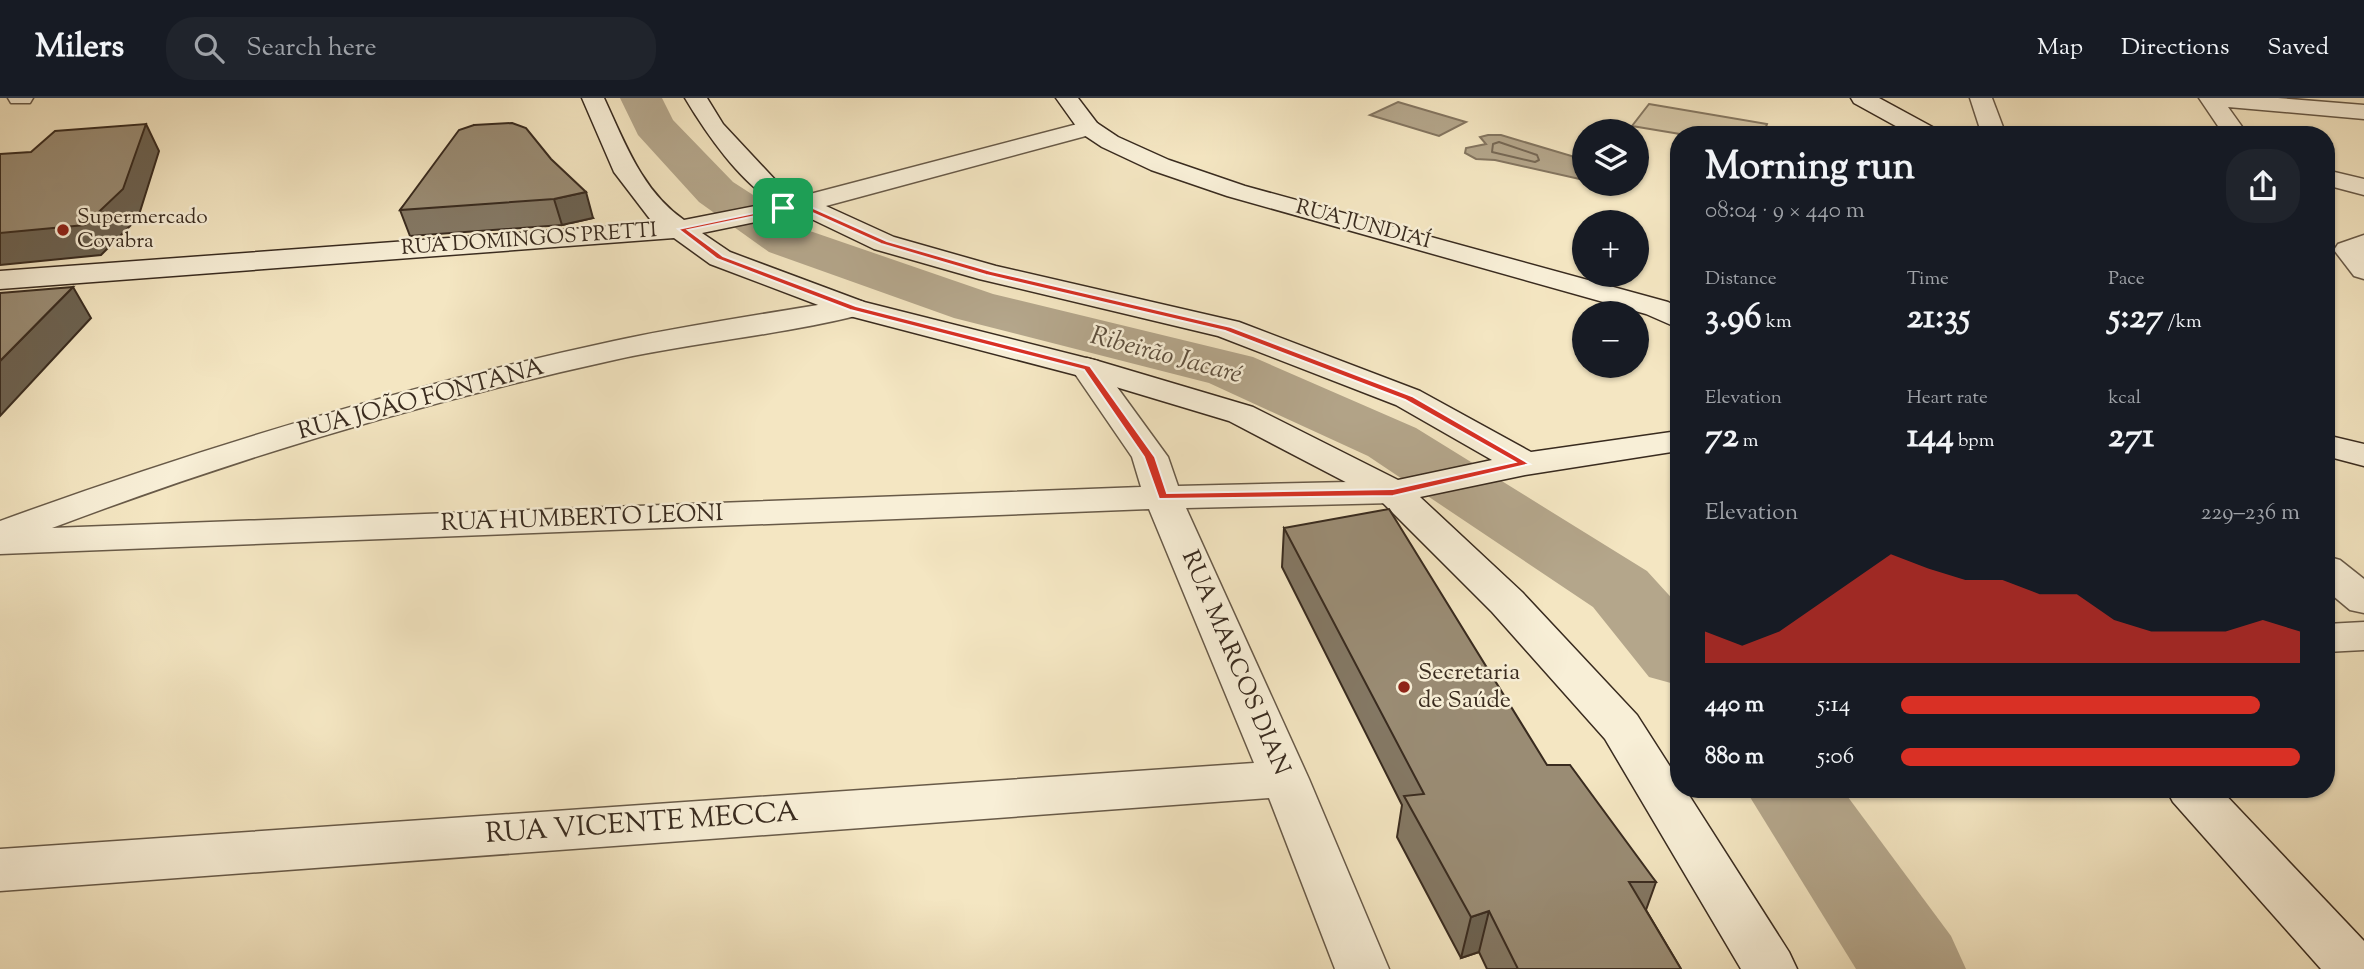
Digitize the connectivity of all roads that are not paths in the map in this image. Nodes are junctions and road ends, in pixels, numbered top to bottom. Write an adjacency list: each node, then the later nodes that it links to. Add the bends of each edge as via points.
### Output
1 (593, 98): 15 (main road, via 626,172 659,215)
2 (696, 98): 14 (main road, via 714,128)
3 (1067, 98): 11 (main road, RUA JUNDIAÍ)
4 (1862, 98): 8 (main road)
5 (1981, 98): 9 (main road)
6 (2211, 98): 7 (main road); 10 (main road)
7 (2364, 112)
8 (1913, 126)
9 (1991, 126)
10 (2230, 126)
11 (1089, 128): 14 (main road, RUA DOMINGOS PRETTI); 20 (main road, RUA JUNDIAÍ, via 1160,165 1236,191)
12 (2335, 180): 13 (main road)
13 (2364, 187)
14 (791, 206): 15 (main road, RUA DOMINGOS PRETTI); 26 (main road, via 897,247 989,273 1227,329 1409,398)
15 (689, 228): 18 (main road, RUA DOMINGOS PRETTI); 19 (main road, via 720,258)
16 (2364, 243): 17 (main road, via 2348,250)
17 (2364, 270)
18 (0, 280)
19 (853, 308): 21 (main road); 29 (main road, RUA JOÃO FONTANA, via 583,358 283,437 100,496)
20 (1670, 315)
21 (1087, 368): 27 (main road, via 1241,414); 28 (main road, RUA MARCOS DIAN, via 1150,457)
22 (1670, 442): 26 (main road, RUA HUMBERTO LEONI)
23 (2335, 447): 25 (main road)
24 (2335, 453): 25 (main road)
25 (2364, 455)
26 (1513, 466): 27 (main road, RUA HUMBERTO LEONI)
27 (1408, 488): 28 (main road, RUA HUMBERTO LEONI); 39 (main road, via 1622,727)
28 (1163, 497): 30 (main road, RUA HUMBERTO LEONI); 35 (main road, RUA MARCOS DIAN)
29 (0, 535)
30 (0, 542)
31 (2335, 576): 32 (main road)
32 (2364, 600)
33 (2364, 636): 34 (main road)
34 (2335, 638)
35 (1285, 779): 37 (main road, RUA VICENTE MECCA); 38 (main road, RUA MARCOS DIAN)
36 (2198, 798): 40 (main road)
37 (0, 870)
38 (1362, 969)
39 (1770, 969)
40 (2355, 969)

